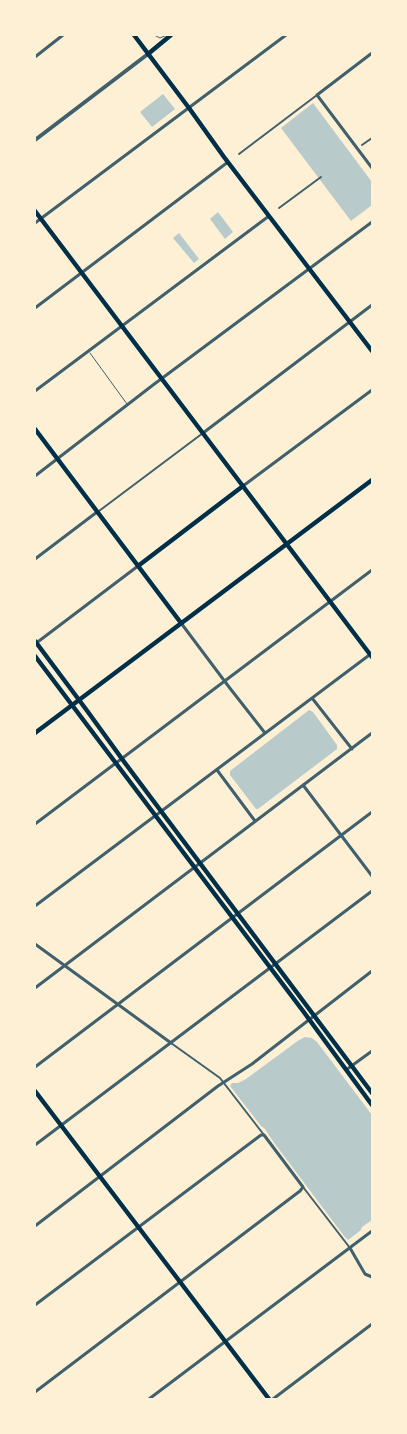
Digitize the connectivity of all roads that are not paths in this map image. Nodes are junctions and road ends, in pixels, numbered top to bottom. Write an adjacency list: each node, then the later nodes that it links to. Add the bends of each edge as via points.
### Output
1 (64, 35): 8 (street)
2 (134, 35): 6 (main road)
3 (154, 35): 4 (lane, via 160,38)
4 (169, 35): 6 (main road)
5 (286, 35): 10 (street)
6 (148, 54): 10 (main road); 12 (street)
7 (372, 54): 9 (street)
8 (35, 57)
9 (317, 95): 14 (street); 16 (street)
10 (189, 108): 15 (main road); 21 (street)
11 (372, 138): 13 (street)
12 (35, 140)
13 (362, 145)
14 (240, 154)
15 (228, 162): 20 (main road); 25 (street)
16 (372, 168)
17 (321, 177): 18 (street)
18 (279, 208)
19 (35, 211): 21 (main road)
20 (269, 216): 24 (main road); 29 (street)
21 (41, 219): 23 (street); 25 (main road)
22 (372, 222): 24 (street)
23 (35, 223)
24 (310, 269): 28 (main road); 32 (street)
25 (82, 273): 27 (street); 29 (main road)
26 (372, 305): 28 (street)
27 (35, 308)
28 (350, 322): 31 (main road); 37 (street)
29 (122, 326): 30 (street); 32 (main road)
30 (89, 351): 34 (street); 35 (lane)
31 (372, 351)
32 (162, 379): 35 (street); 37 (main road)
33 (372, 390): 41 (street)
34 (35, 391)
35 (128, 405): 38 (street)
36 (35, 429): 38 (main road)
37 (203, 433): 41 (main road); 42 (street)
38 (57, 459): 39 (street); 42 (main road)
39 (35, 476)
40 (372, 480): 43 (main road)
41 (244, 486): 43 (main road); 45 (main road)
42 (97, 512): 44 (street); 45 (main road)
43 (287, 544): 47 (main road); 48 (main road)
44 (35, 559)
45 (138, 566): 48 (main road); 49 (street)
46 (372, 570): 47 (street)
47 (330, 601): 50 (main road); 52 (street)
48 (181, 623): 52 (street); 54 (main road)
49 (35, 643): 54 (main road)
50 (371, 655): 53 (street)
51 (35, 656): 55 (main road)
52 (224, 681): 57 (street); 60 (street)
53 (312, 698): 57 (street); 59 (street)
54 (79, 700): 55 (main road); 60 (main road)
55 (72, 705): 56 (main road); 61 (main road)
56 (35, 733)
57 (266, 733): 62 (street)
58 (372, 733): 59 (street)
59 (352, 749): 63 (street)
60 (121, 759): 61 (street); 64 (main road)
61 (116, 763): 66 (main road); 68 (street)
62 (217, 770): 64 (street); 67 (street)
63 (303, 785): 67 (street); 69 (street)
64 (161, 812): 66 (street); 70 (main road)
65 (372, 812): 69 (street)
66 (156, 816): 71 (main road); 74 (street)
67 (256, 821): 70 (street)
68 (35, 824)
69 (342, 836): 72 (street); 75 (street)
70 (200, 863): 71 (street); 75 (main road)
71 (194, 867): 76 (main road); 79 (street)
72 (372, 876)
73 (372, 891): 78 (street)
74 (35, 906)
75 (238, 914): 76 (street); 78 (main road)
76 (232, 918): 80 (main road); 83 (street)
77 (35, 944): 79 (street)
78 (276, 964): 80 (street); 84 (main road)
79 (65, 965): 82 (street); 83 (street)
80 (270, 968): 85 (main road); 86 (street)
81 (372, 971): 84 (street)
82 (35, 988)
83 (117, 1004): 86 (street); 89 (street)
84 (314, 1016): 85 (street); 88 (main road)
85 (309, 1020): 90 (main road); 91 (street)
86 (171, 1043): 91 (street); 95 (street)
87 (372, 1050): 88 (street)
88 (352, 1066): 90 (street); 93 (main road)
89 (35, 1067)
90 (346, 1070): 94 (main road)
91 (224, 1082): 96 (street); 98 (street)
92 (35, 1091): 95 (main road)
93 (372, 1093)
94 (372, 1105)
95 (61, 1126): 97 (street); 98 (main road)
96 (264, 1135): 99 (street); 101 (street, via 258,1136)
97 (35, 1146)
98 (99, 1177): 100 (street); 101 (main road)
99 (303, 1186): 103 (street); 105 (street)
100 (35, 1226)
101 (139, 1227): 105 (main road); 106 (street)
102 (372, 1231): 103 (street)
103 (350, 1248): 104 (street, via 365,1274); 108 (street)
104 (372, 1277)
105 (180, 1282): 108 (main road); 109 (street)
106 (35, 1305)
107 (372, 1324): 111 (street)
108 (224, 1342): 110 (street); 111 (main road)
109 (35, 1392)
110 (149, 1399)
111 (271, 1399)

